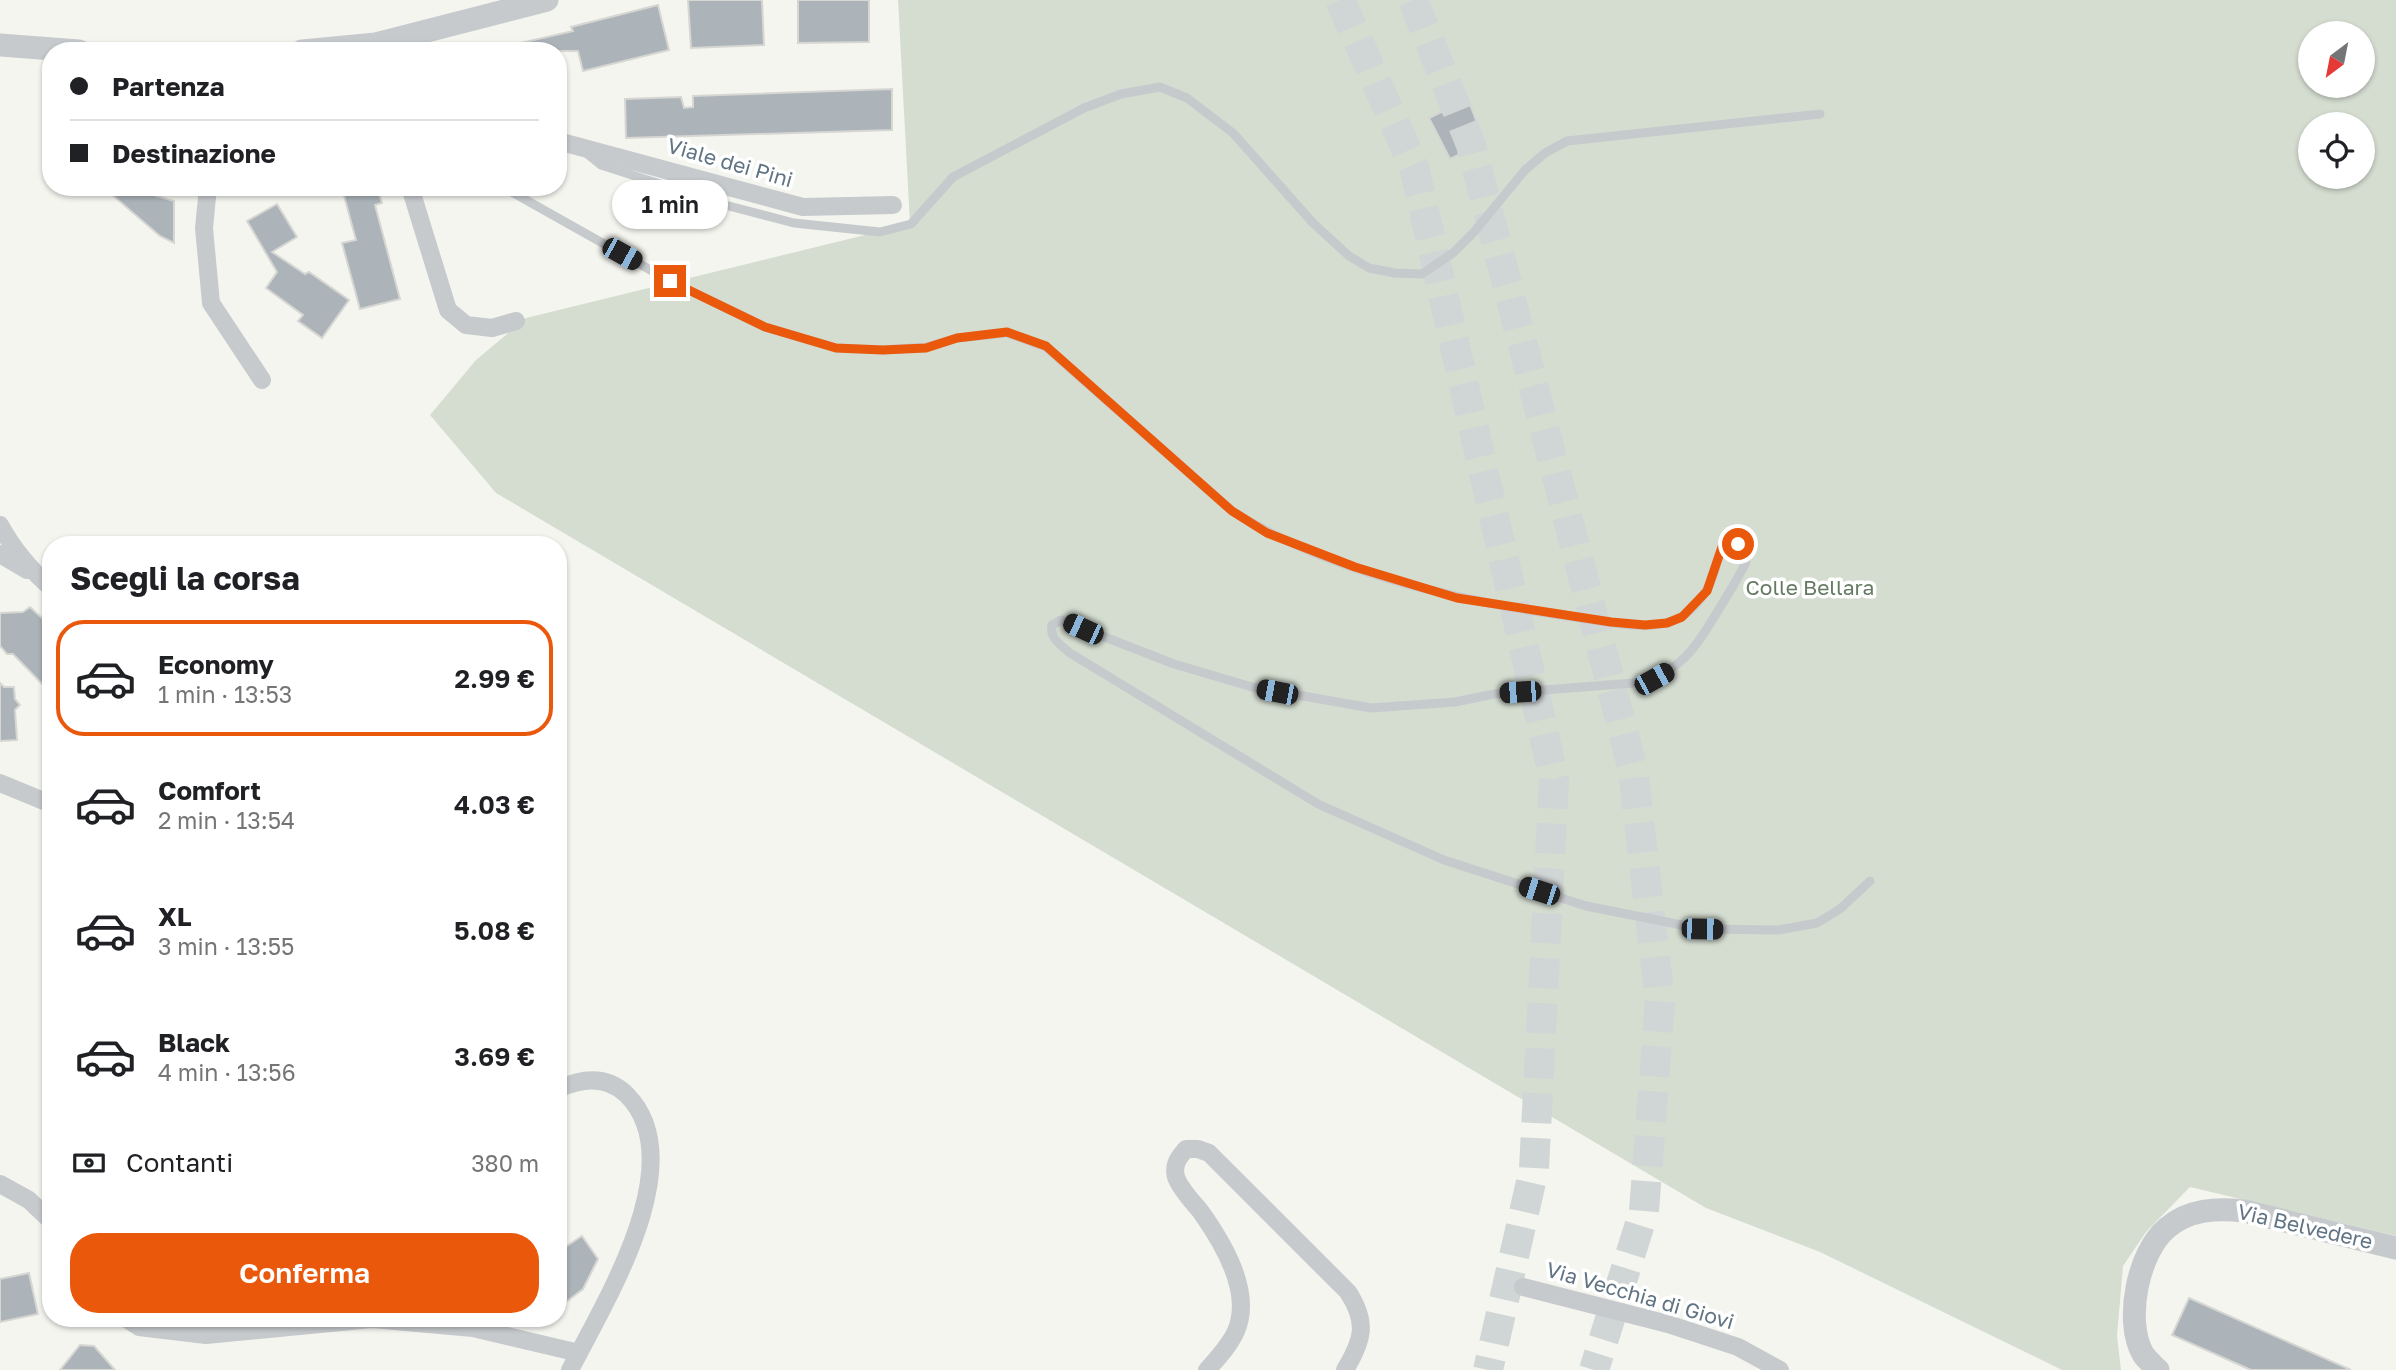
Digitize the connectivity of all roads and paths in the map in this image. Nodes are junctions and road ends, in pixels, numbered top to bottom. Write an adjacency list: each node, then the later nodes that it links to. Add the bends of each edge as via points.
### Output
1 (547, 0): 2 (street)
2 (385, 42)
3 (0, 45): 4 (street)
4 (42, 48)
5 (1820, 114): 7 (lane, via 1567,141 1525,170 1467,239 1422,274 1369,268 1349,256 1233,133 1188,98 1160,87 1084,108 953,177 911,224 880,232 794,223 725,205 601,165)
6 (567, 144): 7 (street, Viale dei Pini)
7 (581, 148): 11 (street, Viale dei Pini, via 803,207)
8 (207, 196): 13 (street, via 204,228 211,303)
9 (412, 196): 12 (street, via 443,313 466,325 492,328)
10 (519, 196): 20 (lane, via 765,327 836,348 926,348 957,338 1007,332 1046,346 1232,511 1267,533 1355,567 1457,598 1611,622 1667,623 1682,617 1707,591 1722,547 1738,544 1746,562 1698,643 1670,671 1633,683 1371,708 1252,687 1174,664 1061,620 1050,630 1070,653 1318,804 1444,860 1586,906 1702,929 1778,930 1817,923)
11 (893, 205)
12 (516, 321)
13 (262, 380)
14 (0, 525): 16 (street)
15 (0, 554): 17 (street)
16 (42, 580)
17 (42, 581)
18 (0, 783): 19 (street)
19 (42, 800)
20 (1870, 881)
21 (567, 1085): 29 (street, via 591,1078 624,1092 647,1127 652,1150 643,1215)
22 (0, 1184): 23 (street)
23 (42, 1212)
24 (2396, 1248): 34 (street, Via Belvedere, via 2244,1211 2222,1208 2183,1217 2167,1228 2148,1252 2137,1290 2137,1336 2144,1355)
25 (1523, 1287): 33 (street, Via Vecchia di Giovi, via 1668,1324 1738,1347)
26 (139, 1327): 27 (street, via 206,1335)
27 (289, 1327)
28 (462, 1327): 29 (street)
29 (579, 1353): 30 (street)
30 (570, 1370)
31 (1207, 1370): 32 (street, via 1236,1332 1240,1298 1217,1234 1177,1180 1175,1167 1186,1149 1209,1153 1348,1292 1362,1332)
32 (1345, 1370)
33 (1780, 1370)
34 (2158, 1370)

